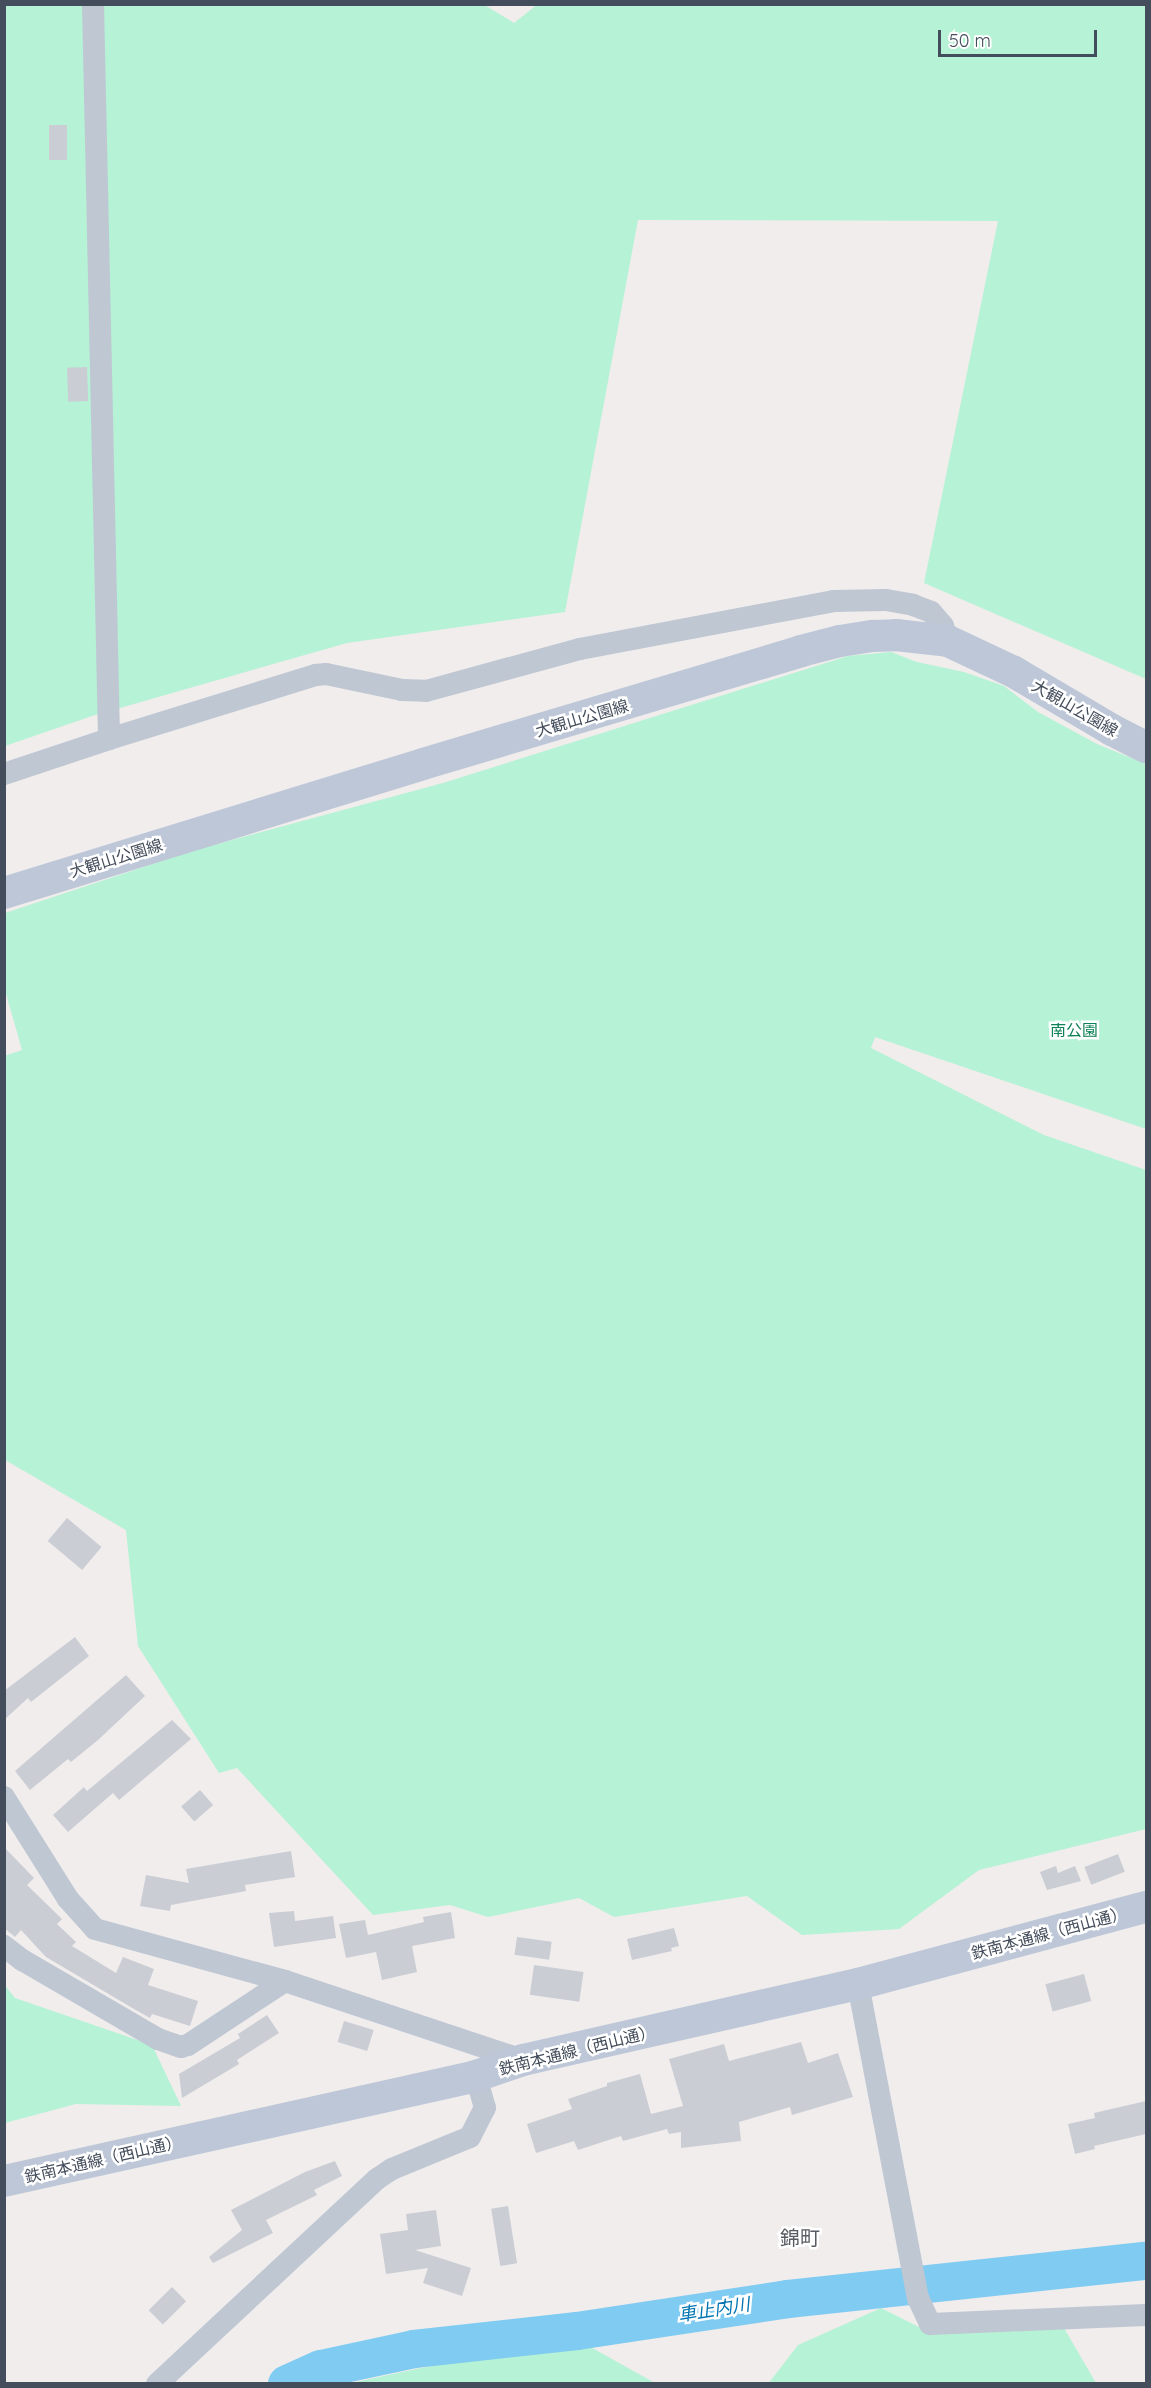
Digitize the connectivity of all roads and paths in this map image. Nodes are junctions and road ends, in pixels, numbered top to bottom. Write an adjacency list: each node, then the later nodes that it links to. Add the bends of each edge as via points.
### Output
1 (93, 4): 3 (street)
2 (948, 641): 3 (street, via 943,626 931,612 913,605 886,600 834,601 580,649 426,691 316,675); 4 (main road, 大観山公園線, via 1014,672); 6 (main road, 大観山公園線, via 896,635 840,641)
3 (109, 739): 5 (street)
4 (1146, 747)
5 (4, 774)
6 (4, 893)
7 (4, 1797): 10 (street, via 68,1899 95,1929)
8 (1146, 1907): 11 (main road, 鉄南本通線（西山通）)
9 (4, 1946): 10 (street, via 158,2039 180,2047)
10 (285, 1981): 12 (street)
11 (858, 1984): 12 (main road, 鉄南本通線（西山通）); 15 (street, via 918,2298 930,2324)
12 (523, 2060): 13 (main road, 鉄南本通線（西山通）)
13 (476, 2076): 14 (main road, 鉄南本通線（西山通）); 16 (street, via 485,2108 470,2137 377,2179)
14 (4, 2181)
15 (1146, 2315)
16 (157, 2384)

